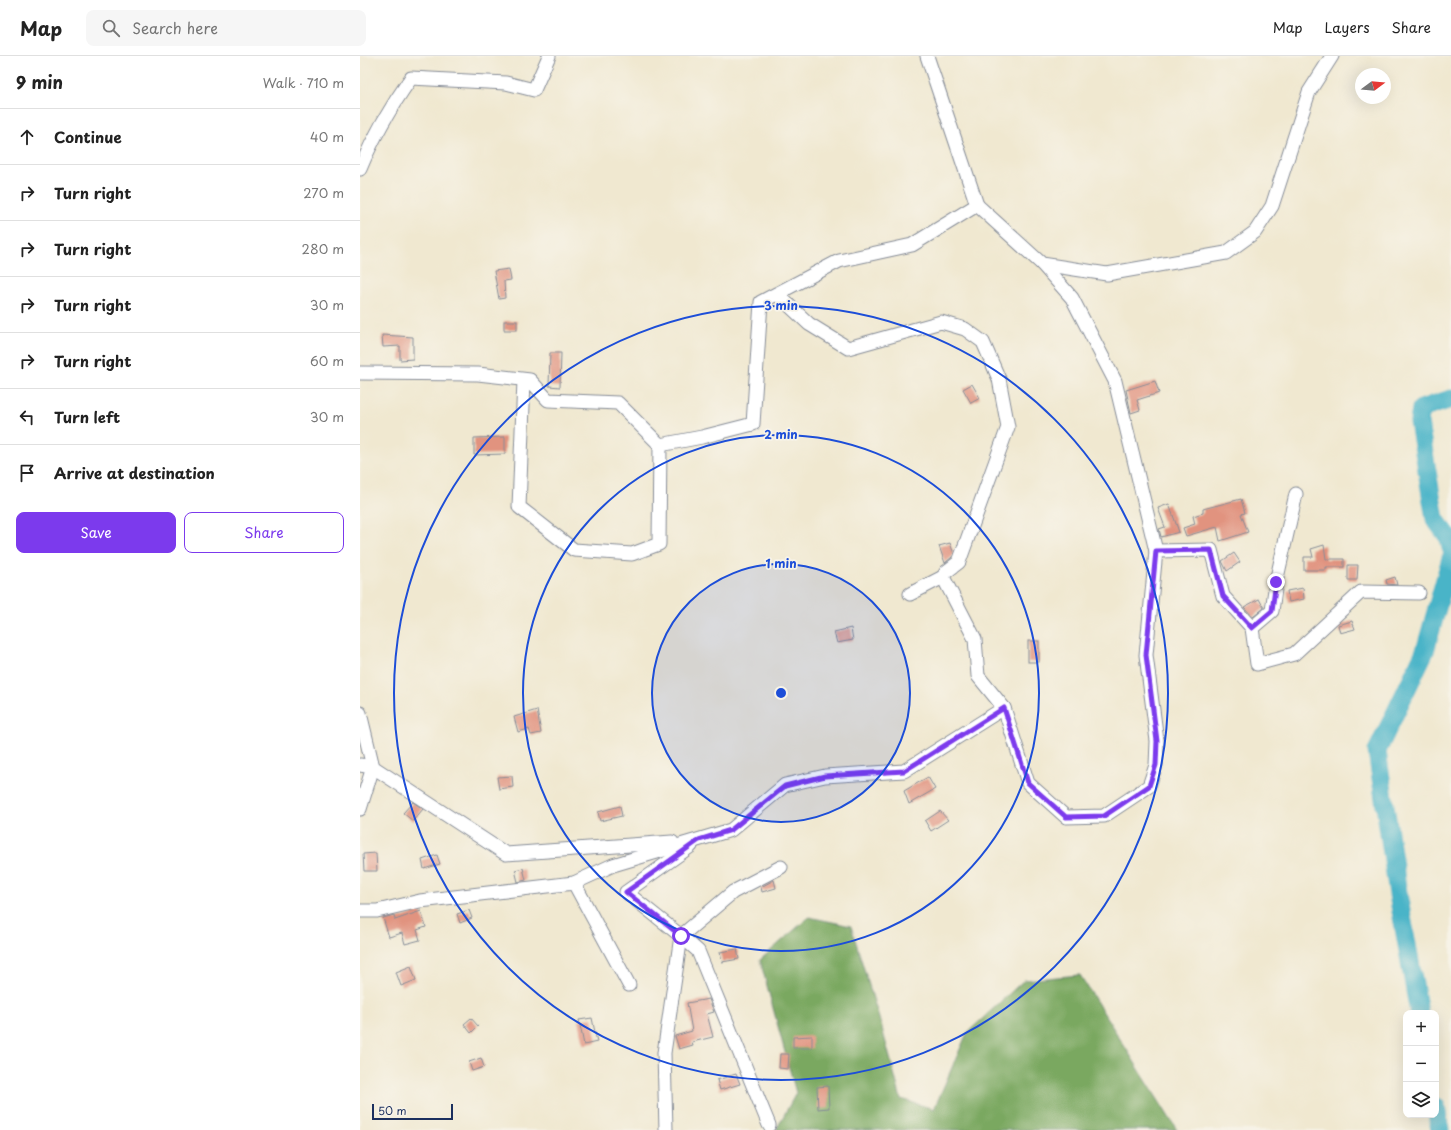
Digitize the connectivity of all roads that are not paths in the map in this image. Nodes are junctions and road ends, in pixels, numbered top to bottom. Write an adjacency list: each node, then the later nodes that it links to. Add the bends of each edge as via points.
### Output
1 (549, 56): 4 (street, via 534,90 506,82 411,78 384,117)
2 (927, 56): 5 (street)
3 (1332, 56): 6 (street, via 1309,92 1272,206 1255,232 1226,253 1107,274)
4 (360, 169)
5 (977, 206): 6 (street); 7 (street, via 912,246 839,261)
6 (1042, 264): 12 (street, via 1072,298 1115,381)
7 (777, 294): 10 (street, via 761,302 753,424); 13 (street, via 809,324 848,348 941,322 965,329 983,342 999,379 1008,427 960,562)
8 (360, 373): 9 (street, via 478,374)
9 (524, 380): 10 (street, via 530,380 548,400 618,403); 10 (street, via 519,507 574,550 632,554 659,544)
10 (660, 445)
11 (1296, 494): 16 (street, via 1272,611)
12 (1156, 551): 16 (street, via 1211,550 1223,596); 17 (street, via 1146,655 1157,741 1156,765 1149,786 1104,816 1066,817 1028,783)
13 (943, 577): 15 (street); 17 (street, via 975,639 978,676)
14 (1419, 593): 16 (street, via 1360,592 1294,654 1257,664)
15 (910, 594)
16 (1252, 628)
17 (1004, 708): 21 (street, via 904,771 825,776 785,786 731,830)
18 (360, 713): 19 (street)
19 (366, 766): 20 (street); 21 (street, via 506,854)
20 (360, 809)
21 (699, 840): 23 (street, via 612,865); 25 (street, via 626,892)
22 (781, 867): 25 (street, via 733,892)
23 (574, 883): 24 (street, via 420,901); 26 (street)
24 (360, 911)
25 (681, 936): 27 (street, via 698,951); 28 (street, via 664,1052)
26 (629, 985)
27 (769, 1125)
28 (666, 1130)

